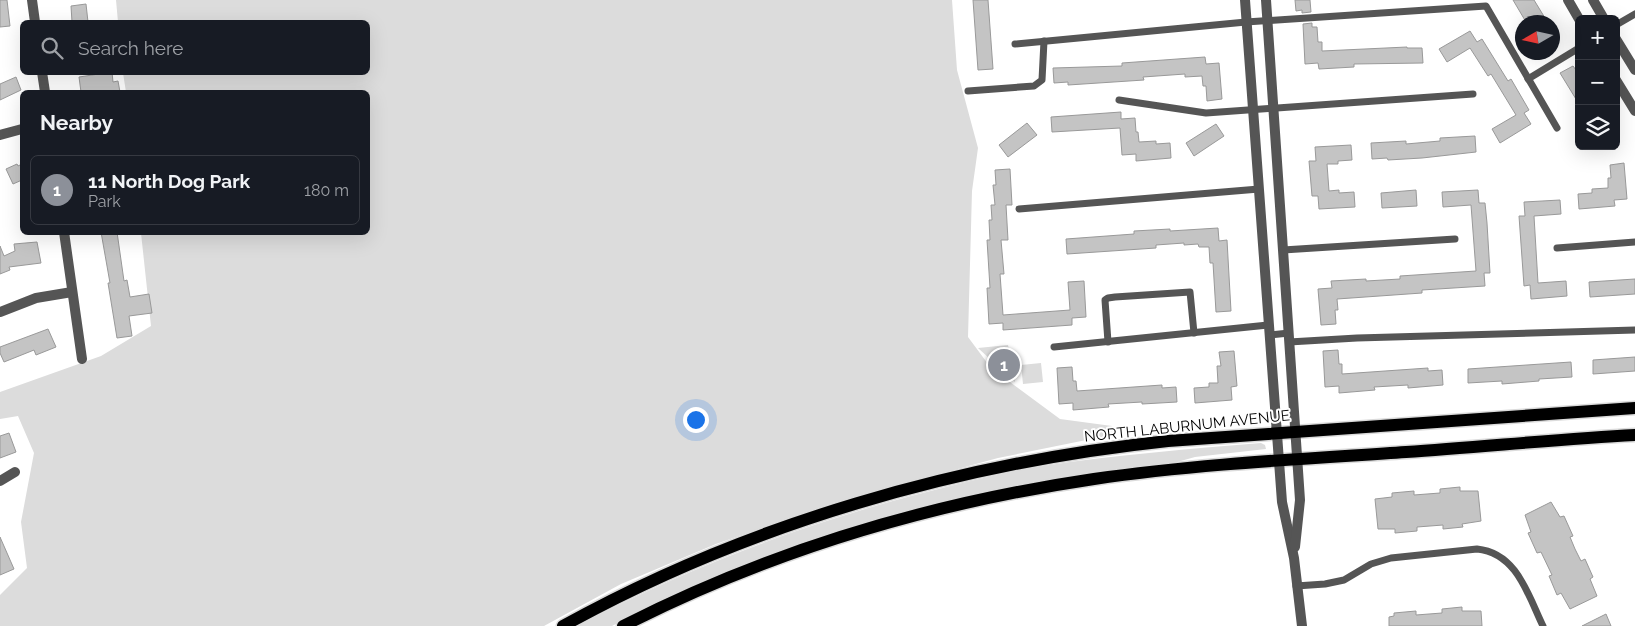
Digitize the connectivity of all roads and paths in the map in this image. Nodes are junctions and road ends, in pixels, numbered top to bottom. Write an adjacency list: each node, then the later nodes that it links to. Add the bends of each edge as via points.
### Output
1 (32, 0): 9 (street)
2 (1245, 0): 11 (street)
3 (1266, 0): 10 (street)
4 (1568, 0): 7 (street)
5 (1593, 0): 8 (street)
6 (1635, 14): 12 (lane)
7 (1577, 15)
8 (1602, 15)
9 (35, 20)
10 (1267, 21): 11 (lane); 19 (lane, via 1486,6); 25 (street)
11 (1246, 22): 13 (lane); 26 (street)
12 (1620, 23)
13 (1044, 41): 14 (lane); 22 (lane, via 1042,80 1034,86)
14 (1015, 44)
15 (1620, 46): 17 (street)
16 (1575, 50): 19 (lane)
17 (1635, 70)
18 (42, 75): 21 (street)
19 (1528, 79): 28 (lane)
20 (1620, 87): 27 (street)
21 (45, 90)
22 (968, 91)
23 (1473, 94): 25 (lane)
24 (1119, 100): 26 (lane, via 1206,113)
25 (1273, 109): 26 (lane); 37 (street)
26 (1252, 110): 31 (street)
27 (1635, 111)
28 (1557, 128)
29 (20, 130): 30 (street)
30 (0, 136)
31 (1259, 189): 32 (lane); 40 (street)
32 (1019, 209)
33 (64, 235): 38 (street)
34 (1455, 239): 37 (lane)
35 (1635, 242): 36 (lane)
36 (1556, 248)
37 (1283, 250): 43 (street)
38 (72, 292): 39 (street, via 36,298); 46 (street)
39 (0, 312)
40 (1268, 330): 42 (lane); 43 (lane); 49 (street)
41 (1635, 330): 43 (lane)
42 (1194, 334): 44 (lane); 44 (lane, via 1190,292 1115,296 1105,300)
43 (1289, 338): 48 (street)
44 (1108, 342): 45 (lane)
45 (1054, 347)
46 (82, 359)
47 (1635, 408): 48 (main road, NORTH LABURNUM AVENUE)
48 (1295, 432): 49 (main road, NORTH LABURNUM AVENUE); 51 (street)
49 (1276, 433): 52 (street); 57 (main road, NORTH LABURNUM AVENUE, via 1120,446 1020,463 896,492 782,528 687,566)
50 (1635, 435): 51 (main road)
51 (1297, 459): 52 (main road); 55 (street, via 1300,500)
52 (1278, 460): 55 (street, via 1282,502); 58 (main road, via 1096,479 920,514 794,553 704,588)
53 (15, 472): 54 (street)
54 (0, 481)
55 (1294, 558): 56 (street)
56 (1296, 586): 59 (street); 60 (lane, via 1344,580 1371,564 1391,558 1485,550 1501,557 1516,570)
57 (563, 626)
58 (623, 626)
59 (1302, 626)
60 (1543, 626)

